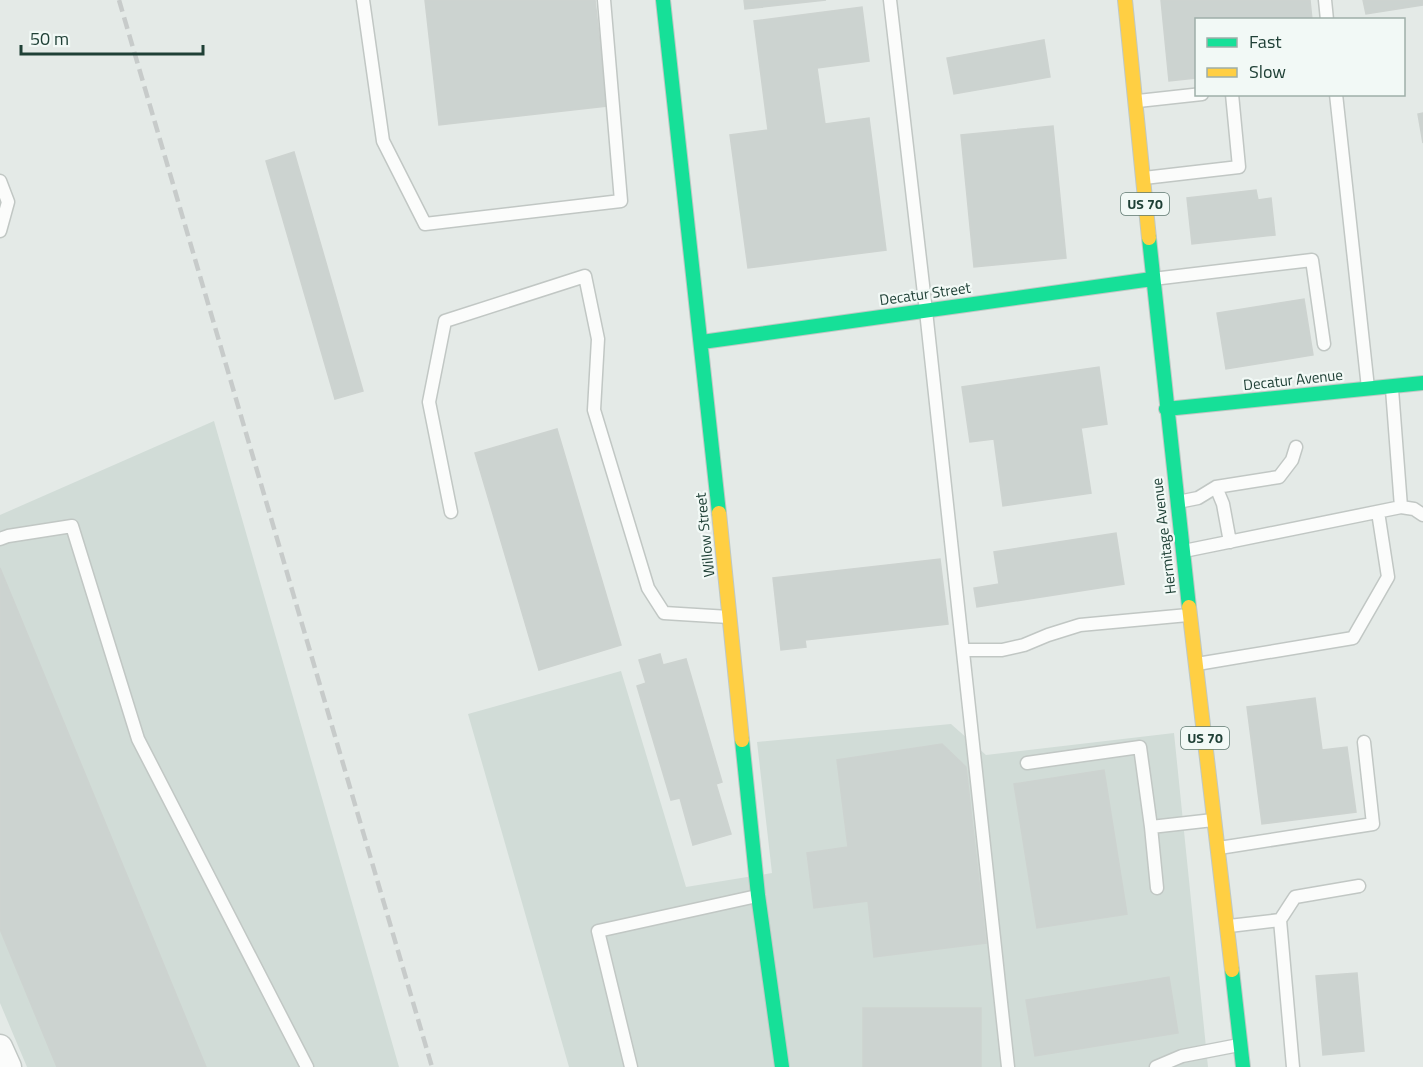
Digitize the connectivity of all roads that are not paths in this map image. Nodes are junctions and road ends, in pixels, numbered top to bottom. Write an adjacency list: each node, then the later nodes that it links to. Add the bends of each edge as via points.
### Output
1 (363, 0): 2 (lane, via 382,141 425,224 621,201)
2 (604, 0)
3 (663, 0): 17 (street, Willow Street)
4 (890, 0): 16 (lane)
5 (1125, 0): 11 (street, Hermitage Avenue / US 70)
6 (1325, 0): 7 (lane)
7 (1328, 18)
8 (1195, 95): 11 (lane)
9 (1232, 96): 12 (lane, via 1239,167)
10 (1336, 96): 21 (lane)
11 (1135, 101): 12 (street, Hermitage Avenue / US 70)
12 (1143, 178): 15 (street, Hermitage Avenue / US 70)
13 (0, 182): 14 (lane, via 8,202)
14 (0, 231)
15 (1152, 279): 16 (street, Decatur Street); 18 (lane, via 1312,260); 22 (street, Hermitage Avenue / US 70)
16 (926, 311): 17 (street, Decatur Street); 35 (lane)
17 (702, 342): 34 (street, Willow Street)
18 (1324, 344)
19 (1423, 383): 20 (street, Decatur Avenue)
20 (1391, 386): 21 (street, Decatur Avenue); 26 (lane)
21 (1368, 389): 22 (street, Decatur Avenue)
22 (1166, 409): 25 (street, Hermitage Avenue / US 70)
23 (1296, 447): 24 (lane, via 1279,477)
24 (1216, 487): 25 (lane, via 1198,498); 31 (lane)
25 (1177, 502): 32 (street, Hermitage Avenue / US 70)
26 (1401, 507): 28 (lane); 29 (lane, via 1414,509)
27 (451, 512): 34 (lane, via 429,402 445,321 585,276 598,339 594,410 648,588 664,613)
28 (1378, 512): 31 (lane); 36 (lane, via 1388,577 1353,638)
29 (1423, 516)
30 (0, 539): 50 (lane, via 72,526 138,739)
31 (1230, 542): 32 (lane)
32 (1183, 552): 33 (street, Hermitage Avenue / US 70)
33 (1190, 615): 35 (lane, via 1080,626 1002,650); 36 (street, Hermitage Avenue / US 70)
34 (730, 617): 44 (street, Willow Street)
35 (963, 650): 53 (lane)
36 (1196, 664): 39 (street, Hermitage Avenue / US 70)
37 (1364, 742): 41 (lane, via 1373,824)
38 (1027, 763): 40 (lane, via 1140,747)
39 (1215, 820): 40 (lane); 41 (street, Hermitage Avenue / US 70)
40 (1151, 827): 43 (lane)
41 (1218, 848): 46 (street, Hermitage Avenue / US 70)
42 (1359, 886): 45 (lane, via 1295,897)
43 (1157, 888)
44 (758, 895): 51 (lane, via 598,931); 52 (street, Willow Street)
45 (1280, 920): 46 (lane); 56 (lane)
46 (1227, 927): 47 (street, Hermitage Avenue / US 70)
47 (1241, 1045): 54 (lane, via 1182,1056); 55 (street, Hermitage Avenue / US 70)
48 (0, 1047): 49 (street)
49 (9, 1067)
50 (307, 1067)
51 (631, 1067)
52 (782, 1067)
53 (1008, 1067)
54 (1156, 1067)
55 (1243, 1067)
56 (1293, 1067)

